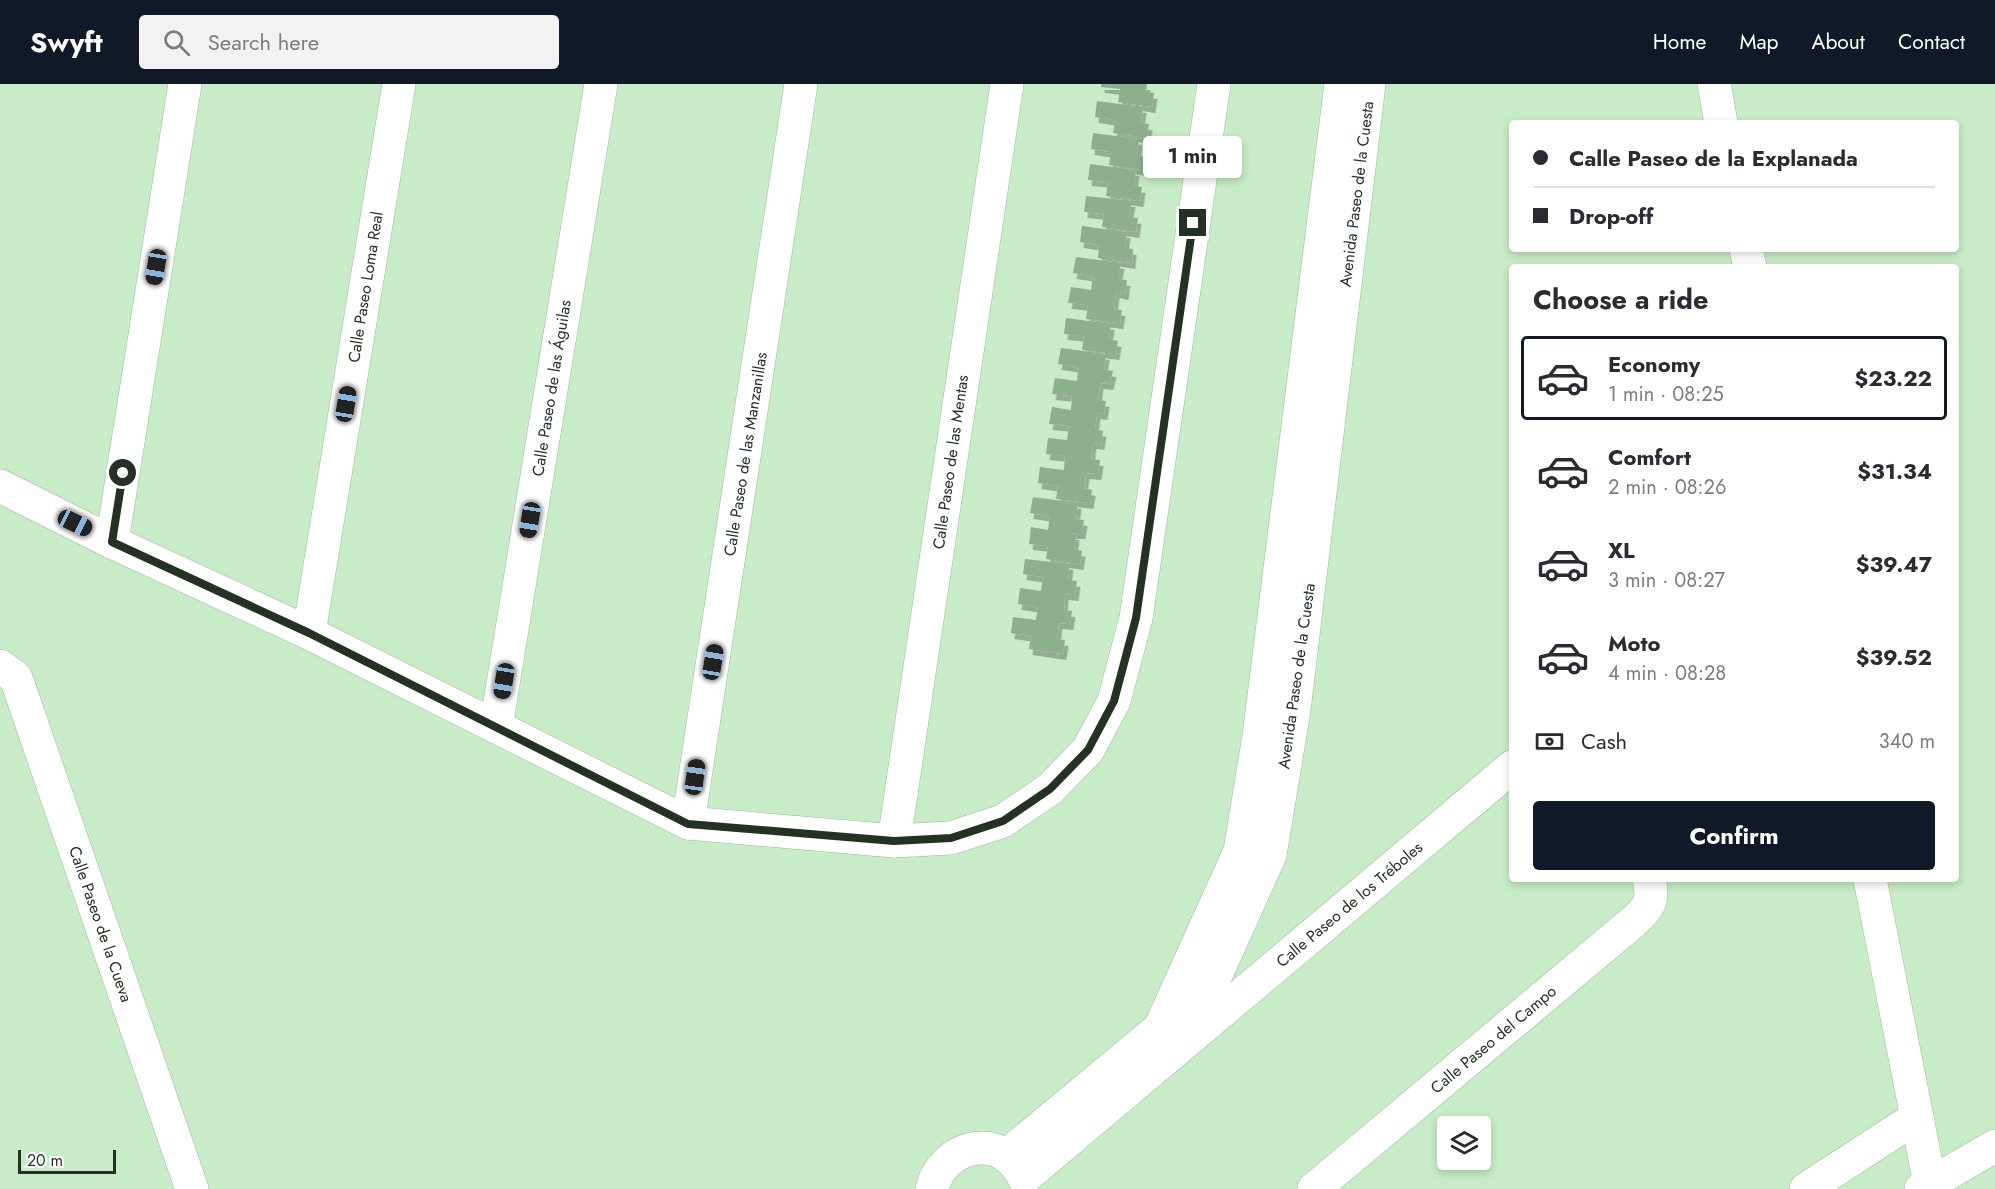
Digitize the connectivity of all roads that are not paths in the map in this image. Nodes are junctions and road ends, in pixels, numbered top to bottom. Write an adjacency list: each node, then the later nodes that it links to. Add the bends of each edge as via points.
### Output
1 (185, 84): 12 (street)
2 (399, 84): 13 (street, Calle Paseo Loma Real)
3 (600, 84): 15 (street, Calle Paseo de las Águilas)
4 (801, 84): 17 (street, Calle Paseo de las Manzanillas)
5 (1007, 84): 18 (street, Calle Paseo de las Mentas)
6 (1214, 84): 18 (street, via 1136,618 1114,701 1088,750 1050,789 1003,821 951,838)
7 (1341, 84): 24 (street, Avenida Paseo de la Cuesta, via 1259,736 1240,851 1160,1028)
8 (1369, 84): 21 (street, Avenida Paseo de la Cuesta, via 1294,710 1270,855)
9 (1714, 84): 10 (street)
10 (1720, 120)
11 (0, 486): 12 (street)
12 (112, 542): 13 (street)
13 (309, 633): 15 (street)
14 (0, 666): 26 (street, Calle Paseo de la Cueva, via 16,678)
15 (496, 727): 17 (street)
16 (1509, 770): 21 (street, Calle Paseo de los Tréboles)
17 (688, 824): 18 (street)
18 (894, 841)
19 (1649, 882): 28 (street, Calle Paseo del Campo, via 1652,900 1645,911)
20 (1871, 882): 22 (street)
21 (1186, 1041): 24 (street, Avenida Paseo de la Cuesta)
22 (1917, 1117): 25 (street); 29 (street)
23 (1995, 1146): 25 (street)
24 (1019, 1174): 27 (street, via 993,1150 965,1150 942,1166)
25 (1926, 1186)
26 (192, 1189)
27 (932, 1189)
28 (1314, 1189)
29 (1806, 1189)

